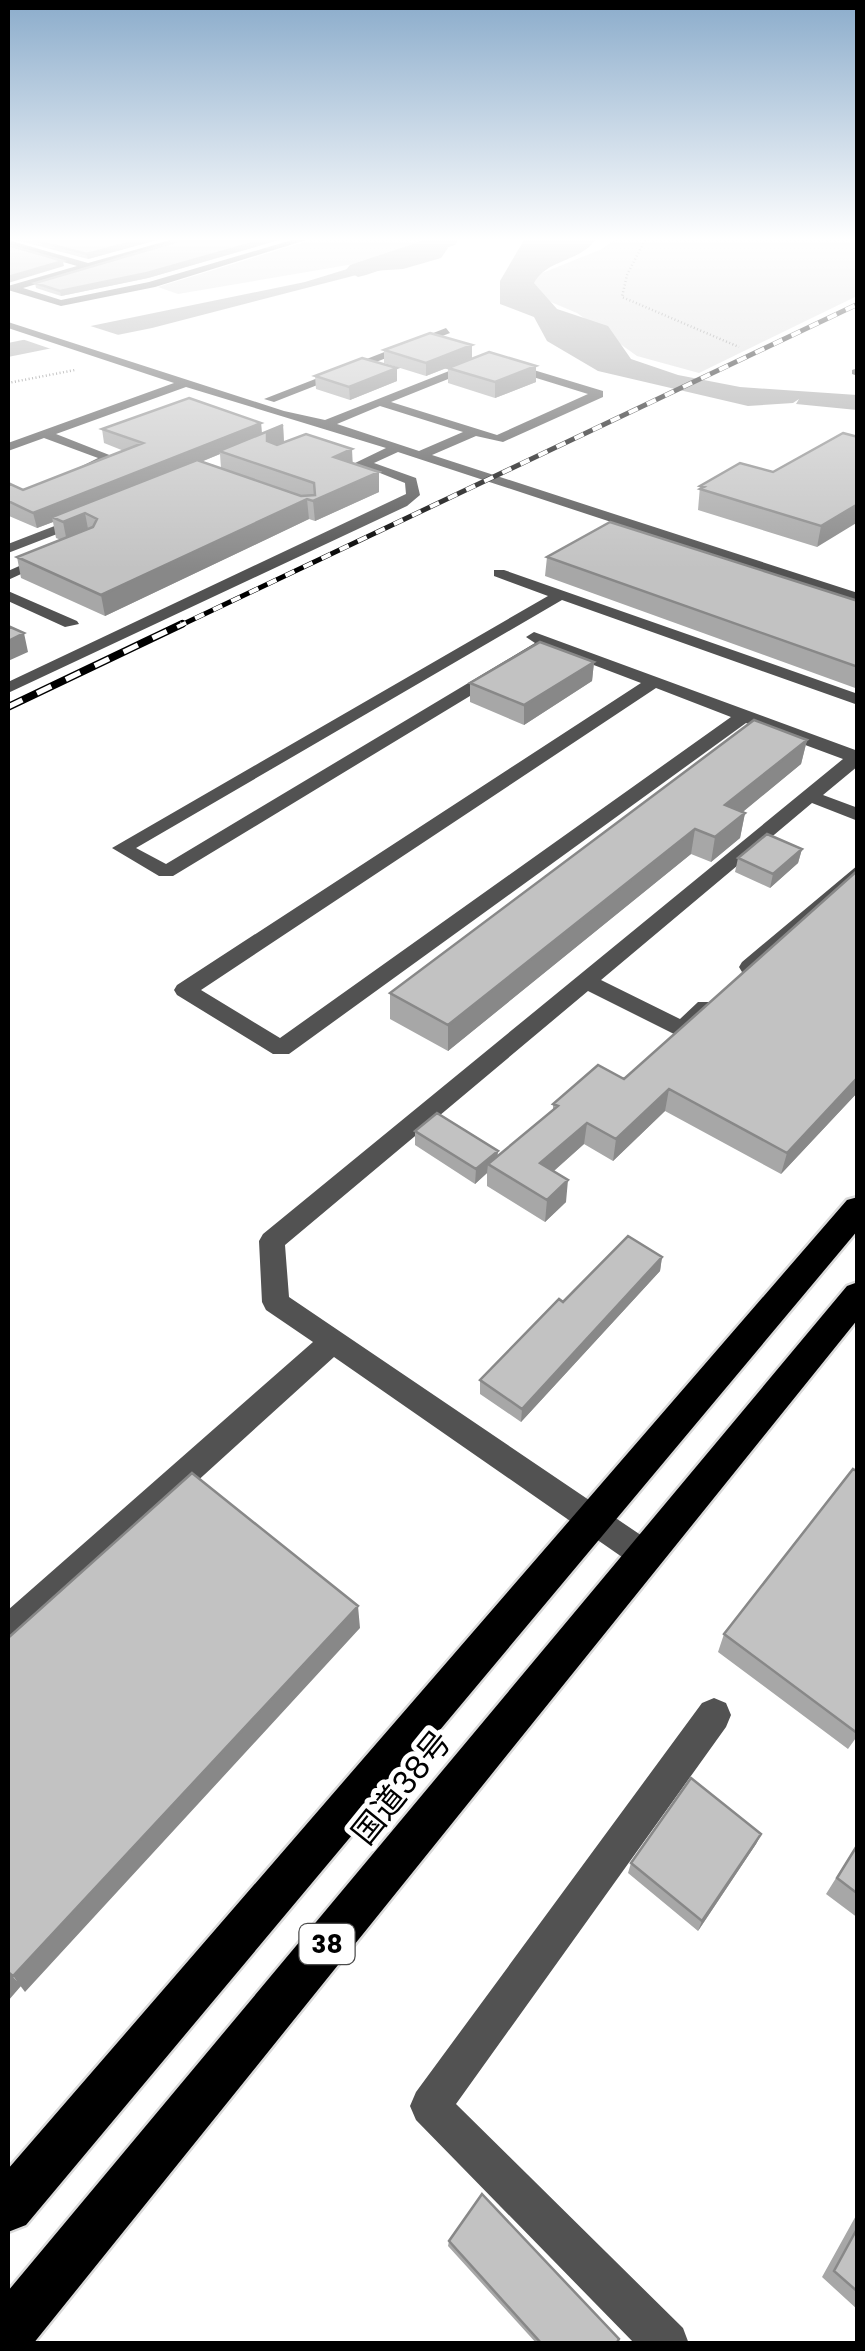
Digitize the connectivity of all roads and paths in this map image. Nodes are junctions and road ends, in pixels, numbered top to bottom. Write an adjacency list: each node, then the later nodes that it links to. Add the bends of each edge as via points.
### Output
1 (81, 350): 5 (street)
2 (122, 350): 4 (street)
3 (396, 350): 6 (street)
4 (204, 376): 5 (street); 6 (street)
5 (184, 384): 8 (street); 10 (street)
6 (270, 399): 8 (street)
7 (380, 402): 8 (street); 9 (street); 9 (street, via 487,359 599,394 498,438)
8 (322, 423): 11 (street); 13 (street)
9 (475, 432): 14 (street)
10 (44, 434): 12 (street); 17 (street, via 110,458)
11 (285, 436)
12 (11, 443)
13 (397, 448): 14 (street); 16 (street)
14 (420, 455): 26 (street)
15 (343, 457): 16 (street)
16 (362, 464): 31 (street, via 412,480 413,495)
17 (73, 472)
18 (93, 514): 19 (street)
19 (13, 543): 21 (street)
20 (72, 548): 21 (street)
21 (54, 556): 23 (street)
22 (499, 573): 24 (street)
23 (8, 576)
24 (560, 595): 28 (street); 32 (street)
25 (8, 596): 27 (street)
26 (858, 598)
27 (71, 624)
28 (506, 626): 29 (street); 29 (street, via 122,848 166,872)
29 (548, 642): 30 (street)
30 (654, 682): 33 (street); 33 (street, via 185,990 281,1049)
31 (8, 688)
32 (858, 700)
33 (744, 716): 34 (street)
34 (857, 757): 35 (street)
35 (810, 796): 36 (street); 38 (street)
36 (858, 815)
37 (858, 871): 38 (street, via 682,1029)
38 (586, 981): 41 (street, via 272,1241 276,1302)
39 (858, 1208): 42 (highway, 国道38号 / 38)
40 (858, 1296): 43 (highway, 国道38号 / 38)
41 (333, 1341): 42 (street); 44 (street)
42 (595, 1521): 43 (street); 46 (highway, 国道38号 / 38)
43 (646, 1556): 47 (highway, 国道38号 / 38)
44 (8, 1631)
45 (714, 1715): 48 (street, via 430,2106)
46 (8, 2207)
47 (8, 2332)
48 (667, 2344)

